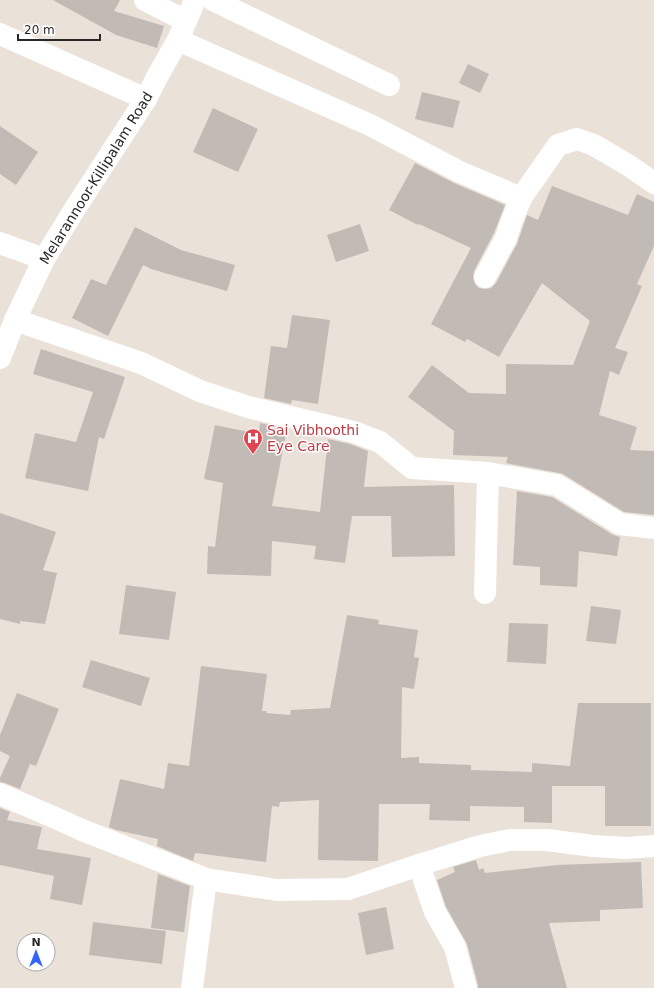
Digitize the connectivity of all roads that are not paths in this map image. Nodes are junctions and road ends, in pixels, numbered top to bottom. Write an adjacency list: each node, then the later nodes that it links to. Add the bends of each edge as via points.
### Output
1 (146, 0): 4 (street)
2 (195, 0): 4 (street, Melarannoor-Killipalam Road)
3 (213, 0): 6 (street)
4 (182, 30): 7 (street, Melarannoor-Killipalam Road); 9 (street, via 460,172)
5 (0, 34): 7 (street)
6 (389, 85)
7 (146, 99): 11 (street, Melarannoor-Killipalam Road)
8 (654, 183): 9 (street, via 594,145 577,139 558,145)
9 (521, 198): 12 (street, via 506,238)
10 (0, 243): 11 (street)
11 (44, 259): 13 (street, Melarannoor-Killipalam Road)
12 (485, 277)
13 (15, 320): 14 (street, Melarannoor-Killipalam Road); 15 (street, via 141,363 200,391 248,407 354,432 380,442 412,468)
14 (0, 358)
15 (488, 473): 16 (street, via 557,485 620,524); 17 (street)
16 (654, 528)
17 (485, 593)
18 (0, 794): 21 (street, via 82,830)
19 (654, 846): 20 (street, via 626,848 547,840 510,840 480,846)
20 (420, 865): 21 (street, via 348,889 277,890); 23 (street, via 435,912 455,947)
21 (206, 879): 22 (street)
22 (192, 988)
23 (466, 988)

